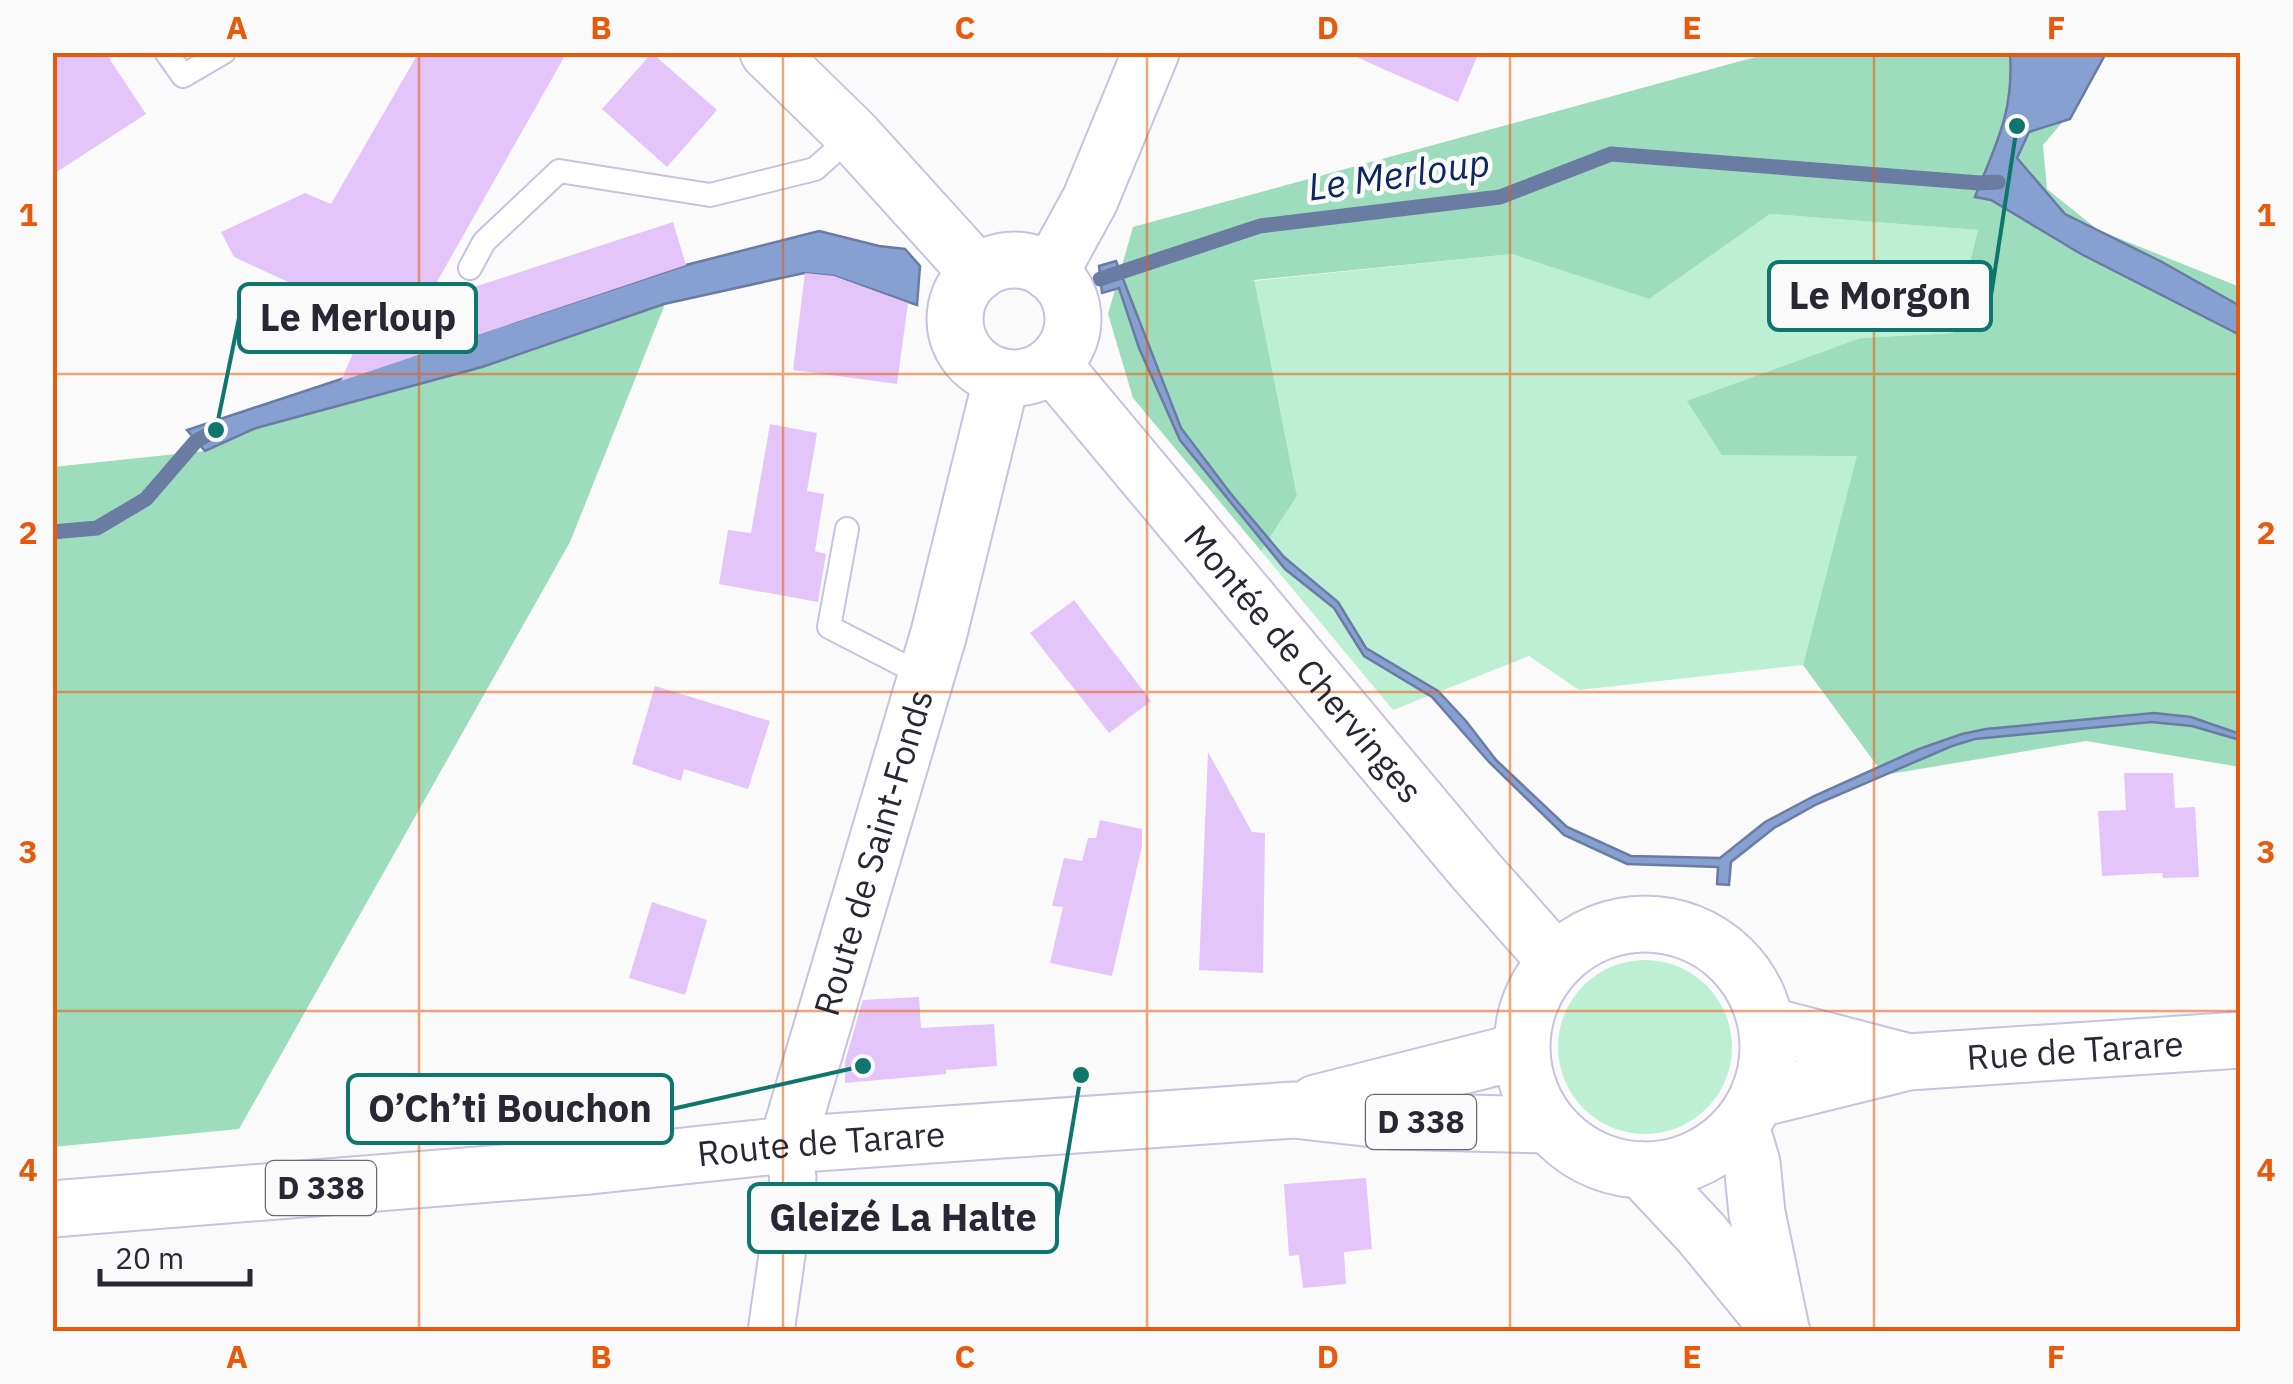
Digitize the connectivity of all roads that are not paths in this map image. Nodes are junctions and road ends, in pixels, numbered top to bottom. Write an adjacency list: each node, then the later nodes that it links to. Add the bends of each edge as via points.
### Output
1 (166, 52): 2 (lane, via 183,76)
2 (224, 52)
3 (768, 52): 5 (main road)
4 (1151, 52): 8 (main road, via 1090,200)
5 (853, 135): 6 (lane, via 815,169 710,196 559,171 484,242); 7 (main road)
6 (470, 268)
7 (978, 273): 8 (main road, via 1002,261 1022,261); 9 (main road, via 959,296 955,314 965,353 979,367)
8 (1050, 273): 9 (main road, via 1073,311 1069,340)
9 (1027, 371): 11 (main road, Route de Saint-Fonds); 12 (main road, Montée de Chervinges)
10 (847, 528): 11 (lane, via 828,627)
11 (926, 677): 20 (main road, Route de Saint-Fonds)
12 (1556, 961): 13 (main road, via 1601,931 1636,923 1678,928 1729,956 1754,987); 15 (main road, via 1530,1001)
13 (1767, 1025): 16 (main road, Rue de Tarare); 18 (main road, via 1768,1064)
14 (2240, 1040): 16 (main road, Rue de Tarare)
15 (1521, 1051): 17 (main road, Route de Tarare / D 338); 19 (main road, via 1535,1103)
16 (1908, 1062): 18 (main road, Rue de Tarare)
17 (1294, 1110): 19 (main road, Route de Tarare / D 338, via 1391,1121); 20 (main road, Route de Tarare / D 338)
18 (1749, 1112): 21 (main road, via 1710,1153 1673,1168); 24 (main road, via 1757,1213)
19 (1549, 1125): 21 (main road, via 1606,1164)
20 (788, 1145): 22 (main road, Route de Tarare / D 338); 23 (street, Route de Saint-Fonds, via 792,1178)
21 (1642, 1170): 24 (main road)
22 (52, 1208)
23 (770, 1332)
24 (1782, 1332)

